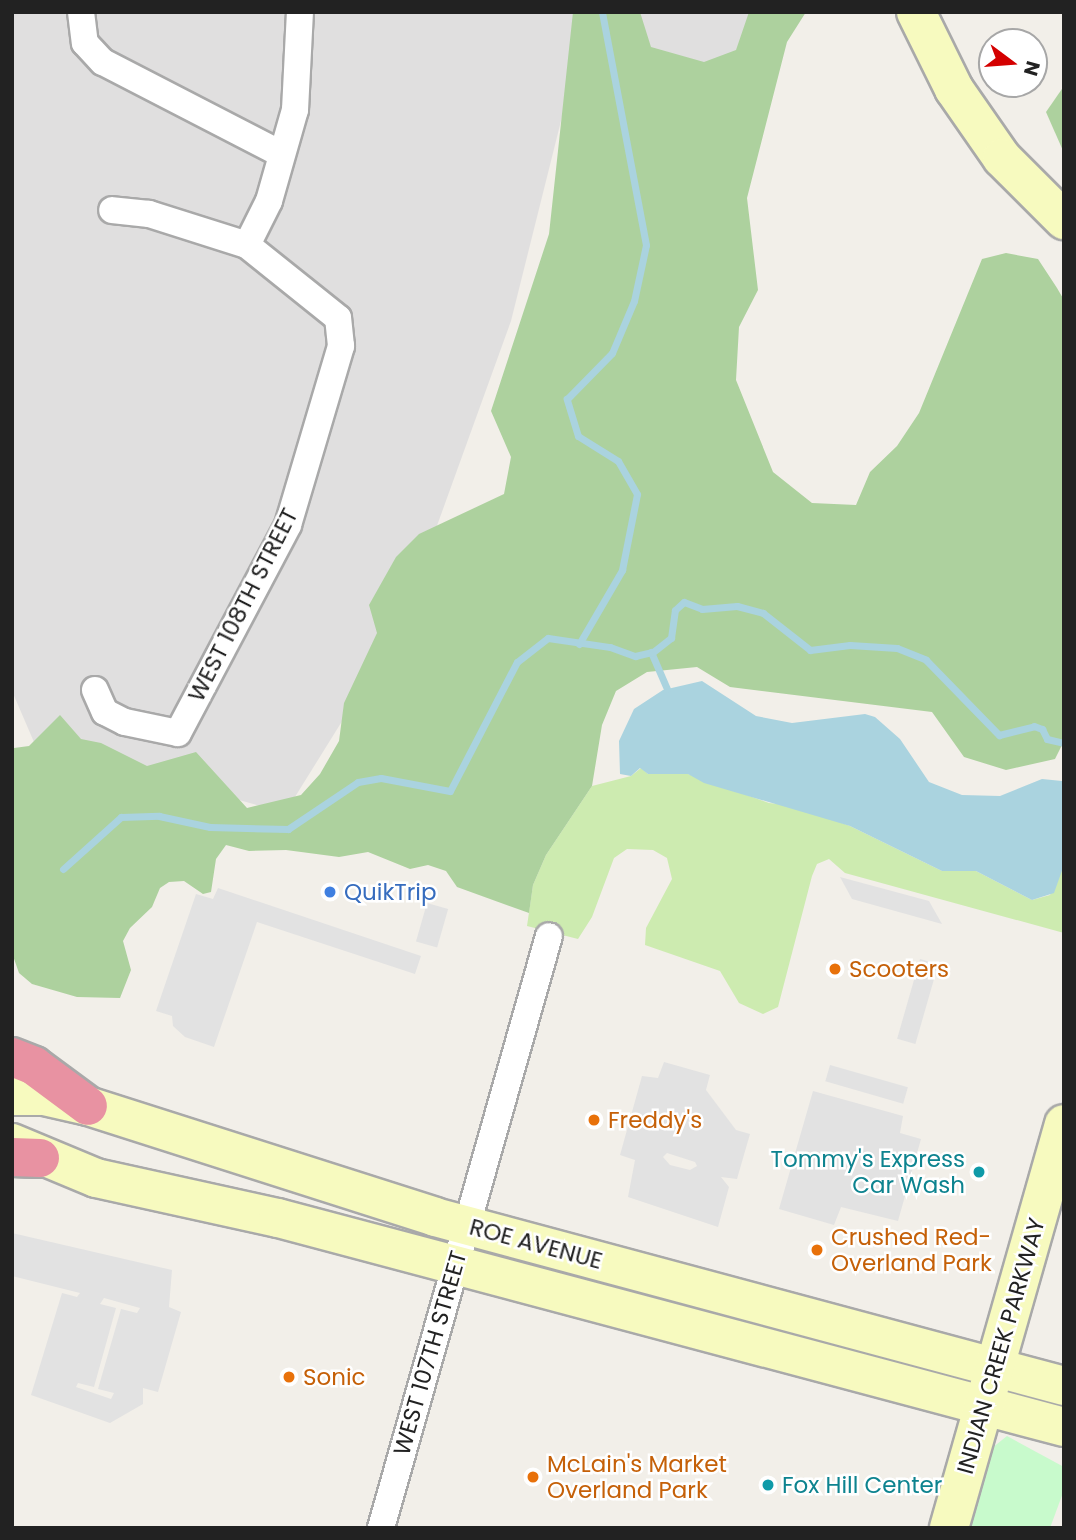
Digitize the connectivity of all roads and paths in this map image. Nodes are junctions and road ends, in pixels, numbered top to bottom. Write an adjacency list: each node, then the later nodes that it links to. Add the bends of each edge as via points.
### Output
1 (81, 12): 4 (street, via 85,43 103,62)
2 (300, 12): 4 (street, via 295,110)
3 (916, 12): 6 (main road, via 954,89 1002,158)
4 (281, 155): 7 (street, via 269,201)
5 (112, 209): 7 (street, via 149,214)
6 (1064, 220)
7 (247, 245): 8 (street, WEST 108TH STREET, via 338,318 341,346 288,525 178,733 125,722 105,712)
8 (95, 690)
9 (550, 936): 15 (street, WEST 107TH STREET)
10 (12, 1057): 12 (highway, via 34,1066)
11 (12, 1096): 12 (main road, ROE AVENUE, via 44,1096)
12 (88, 1106): 15 (main road, ROE AVENUE, via 301,1178)
13 (1064, 1124): 17 (main road, INDIAN CREEK PARKWAY)
14 (22, 1153): 16 (main road, ROE AVENUE, via 96,1178 278,1218)
15 (466, 1225): 16 (street, WEST 107TH STREET); 17 (main road, ROE AVENUE)
16 (454, 1267): 19 (main road, ROE AVENUE); 21 (street, WEST 107TH STREET)
17 (994, 1367): 18 (main road, ROE AVENUE); 19 (main road, INDIAN CREEK PARKWAY)
18 (1064, 1386)
19 (984, 1405): 20 (main road, ROE AVENUE); 22 (main road, INDIAN CREEK PARKWAY)
20 (1064, 1427)
21 (381, 1528)
22 (950, 1528)

